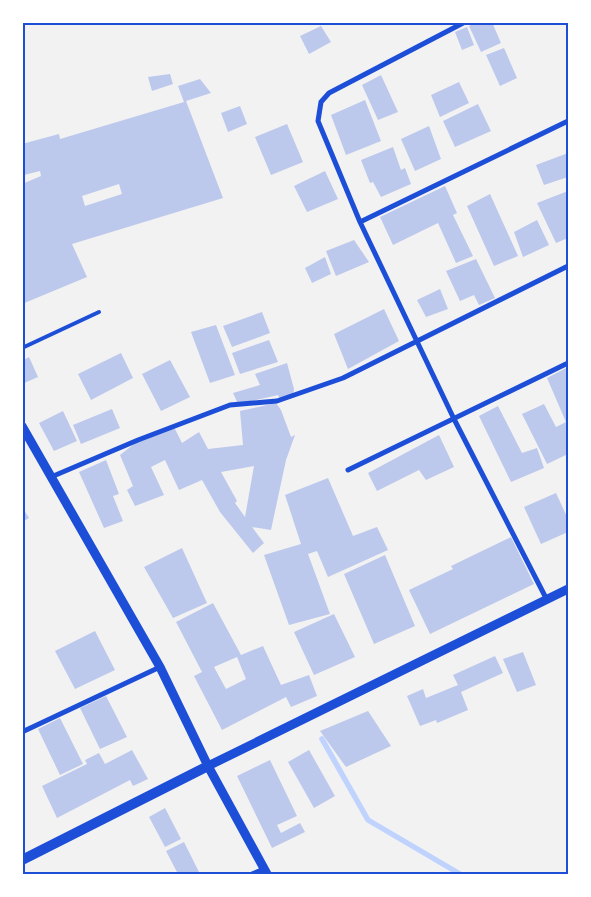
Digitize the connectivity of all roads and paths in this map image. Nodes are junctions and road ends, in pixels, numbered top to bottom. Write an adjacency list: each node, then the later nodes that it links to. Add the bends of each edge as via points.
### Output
1 (465, 22): 3 (street, via 329,94 321,102 318,121)
2 (568, 121): 3 (street)
3 (360, 222): 6 (street)
4 (568, 266): 6 (street)
5 (99, 312): 7 (lane)
6 (417, 342): 9 (street); 12 (street, via 343,378 294,397 230,406)
7 (22, 348)
8 (568, 363): 9 (street)
9 (454, 419): 11 (street); 14 (street)
10 (22, 426): 12 (street)
11 (348, 470)
12 (50, 477): 15 (street)
13 (568, 590): 14 (street)
14 (547, 600): 17 (street)
15 (160, 667): 16 (street); 17 (street)
16 (22, 732)
17 (208, 766): 18 (main road); 19 (street)
18 (22, 860)
19 (266, 872): 20 (street)
20 (252, 874)

